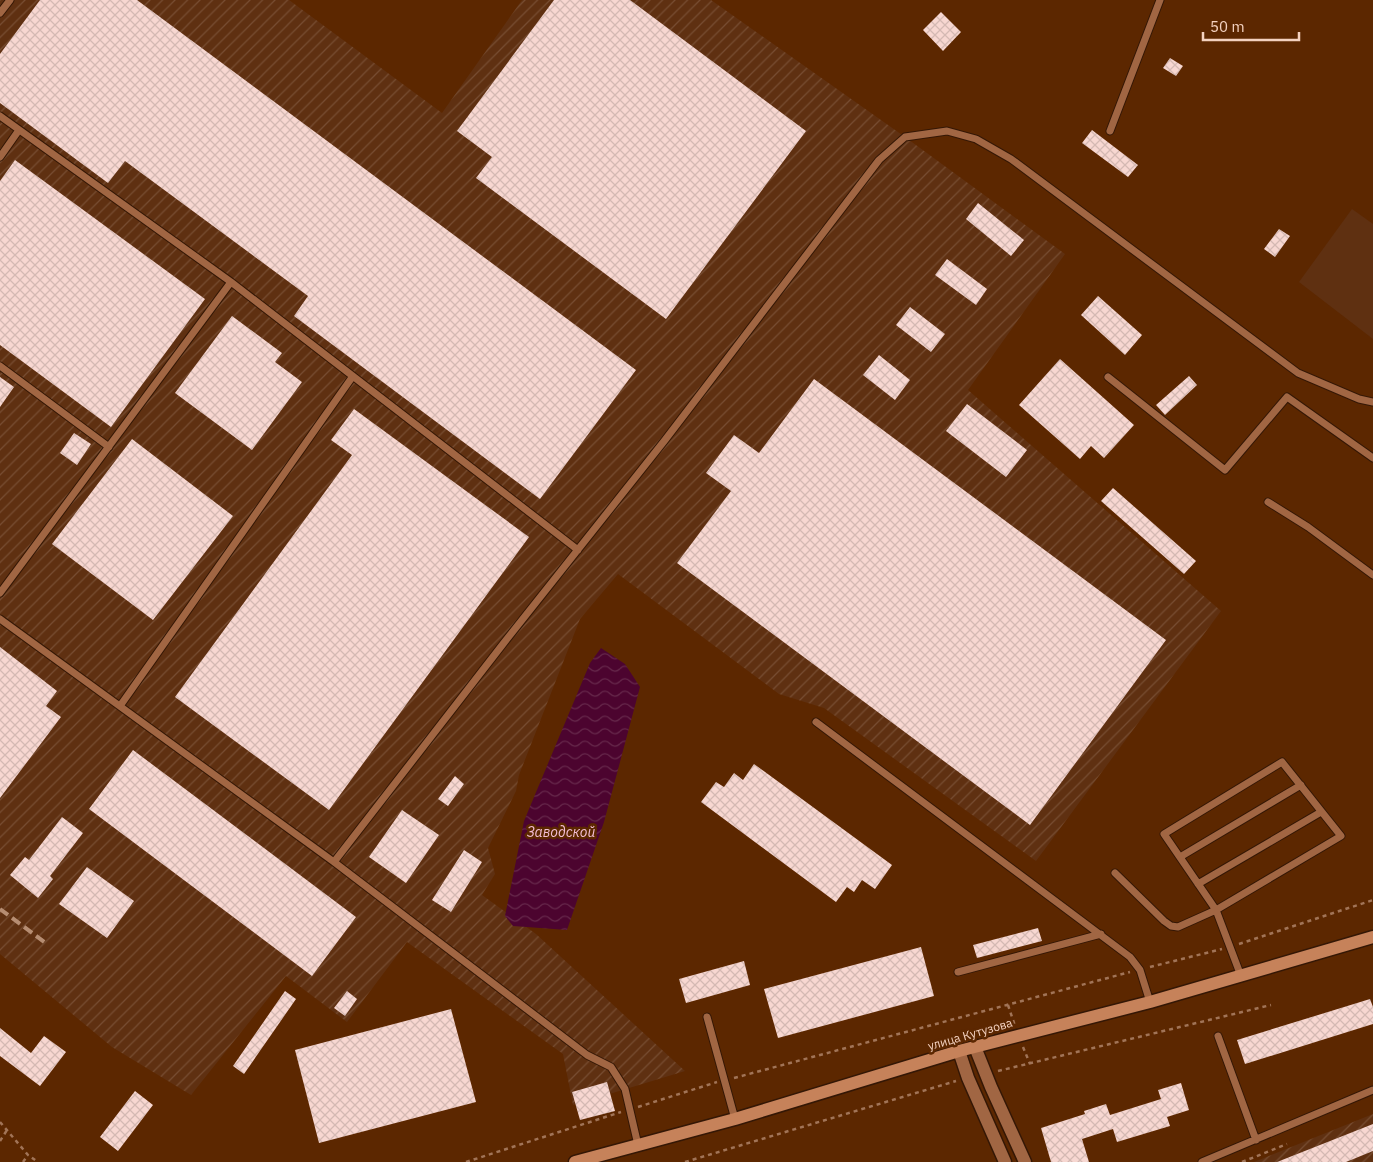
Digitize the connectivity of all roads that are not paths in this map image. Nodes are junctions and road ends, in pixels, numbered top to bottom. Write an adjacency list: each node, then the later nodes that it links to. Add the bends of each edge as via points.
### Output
1 (10, 0): 3 (lane)
2 (1160, 0): 6 (lane)
3 (0, 13)
4 (0, 116): 5 (lane)
5 (19, 130): 7 (lane); 8 (lane)
6 (1110, 131)
7 (0, 157)
8 (231, 282): 10 (lane); 13 (lane)
9 (0, 366): 13 (lane)
10 (353, 376): 16 (lane); 20 (lane)
11 (1108, 377): 14 (lane, via 1225,470 1287,397)
12 (1373, 402): 16 (lane, via 1298,372 1011,159 976,139 947,131 905,137 879,160)
13 (109, 447): 18 (lane)
14 (1373, 458)
15 (1268, 502): 17 (lane)
16 (578, 550): 25 (lane)
17 (1373, 575)
18 (0, 593)
19 (0, 619): 20 (lane)
20 (120, 706): 25 (lane)
21 (816, 722): 29 (lane)
22 (1301, 785): 23 (lane); 24 (lane); 24 (lane, via 1282,762 1164,834)
23 (1321, 812): 27 (lane); 28 (lane, via 1341,836)
24 (1180, 857): 27 (lane)
25 (334, 862): 41 (lane, via 587,1055 611,1067 625,1089)
26 (1115, 873): 28 (lane, via 1171,926 1178,927)
27 (1198, 884): 28 (lane)
28 (1216, 910): 32 (lane)
29 (1101, 934): 31 (lane); 33 (lane, via 1130,957 1140,970)
30 (1373, 936): 32 (main road, улица Кутузова)
31 (958, 972)
32 (1241, 976): 33 (main road, улица Кутузова)
33 (1150, 1002): 36 (main road, улица Кутузова)
34 (706, 1016): 39 (lane)
35 (1218, 1036): 40 (lane)
36 (975, 1046): 37 (main road, улица Кутузова); 44 (street)
37 (958, 1051): 39 (main road, улица Кутузова); 43 (street)
38 (1373, 1090): 40 (lane)
39 (734, 1119): 41 (main road, улица Кутузова)
40 (1256, 1140): 45 (lane)
41 (638, 1145): 42 (main road, улица Кутузова)
42 (575, 1162)
43 (1005, 1162)
44 (1025, 1162)
45 (1202, 1162)

